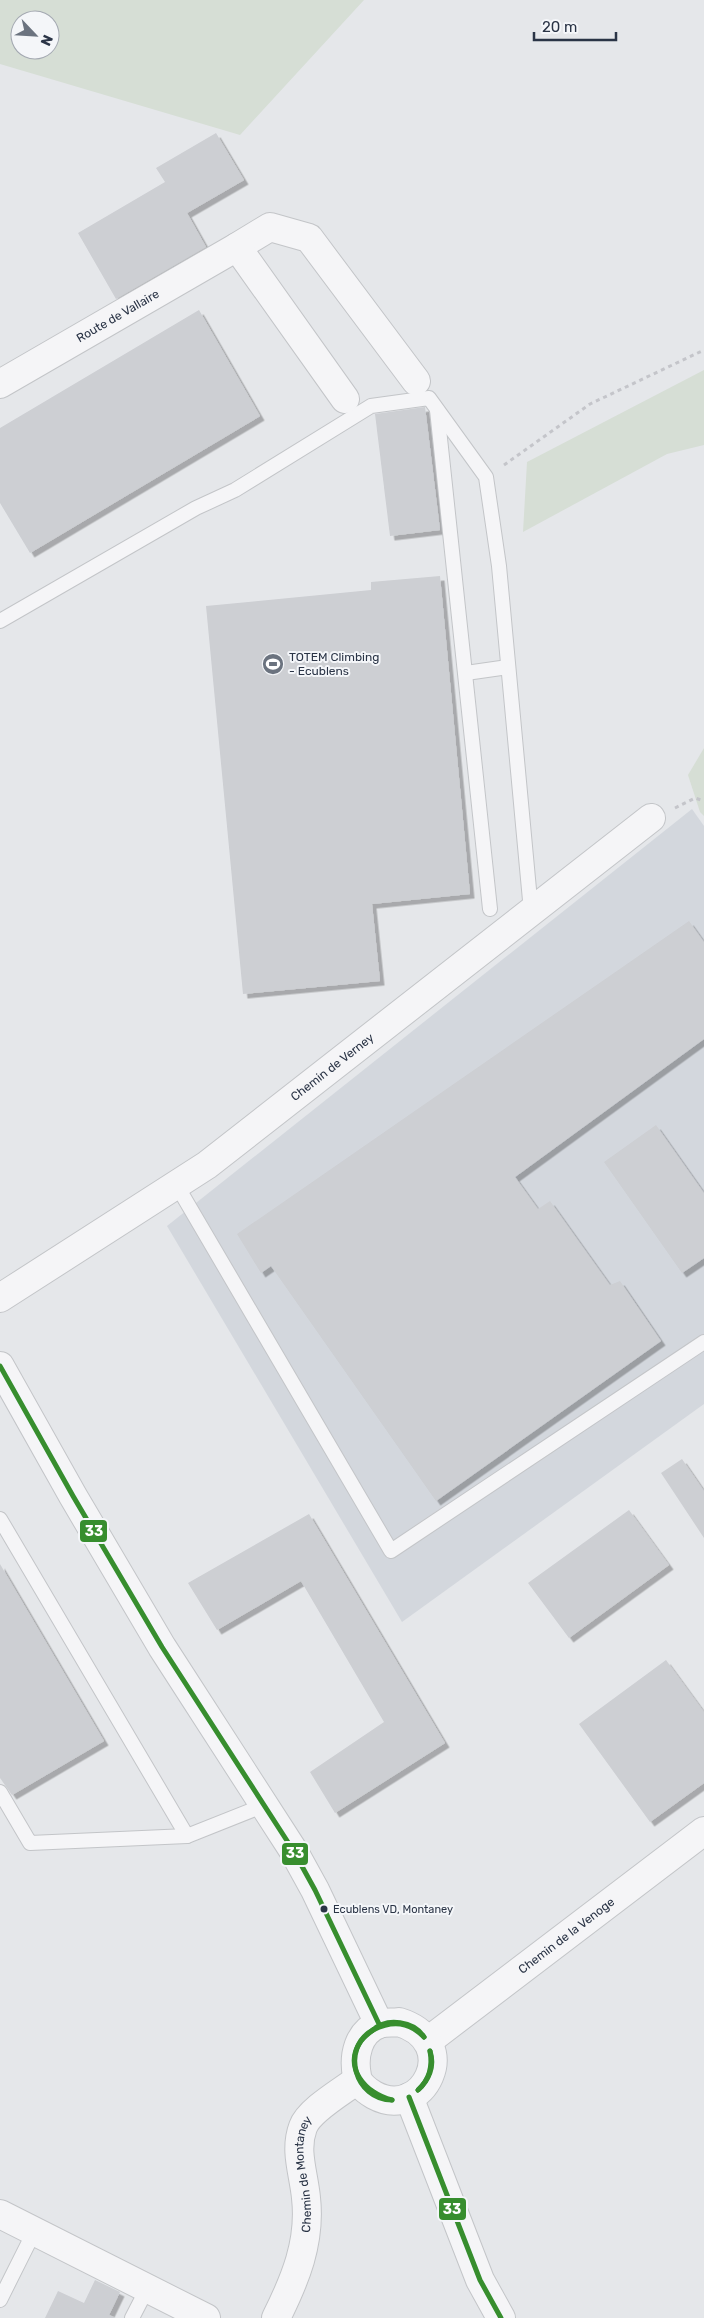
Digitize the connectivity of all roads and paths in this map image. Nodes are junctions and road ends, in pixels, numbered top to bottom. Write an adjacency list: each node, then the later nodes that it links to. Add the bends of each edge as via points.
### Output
1 (237, 247): 3 (street, Route de Vallaire, via 270,227 309,238); 4 (street, Route de Vallaire); 5 (street)
2 (704, 350): 7 (path, via 590,404)
3 (416, 381)
4 (0, 384)
5 (345, 398)
6 (437, 409): 7 (lane); 8 (lane, via 429,398 371,406 235,490 196,508); 10 (lane)
7 (486, 477): 9 (lane, via 499,566)
8 (0, 621)
9 (508, 667): 10 (lane); 13 (lane)
10 (466, 673): 12 (lane)
11 (651, 818): 13 (street, Chemin de Verney)
12 (490, 909)
13 (530, 911): 14 (street, Chemin de Verney, via 207,1165)
14 (176, 1184): 15 (street, Chemin de Verney); 16 (lane, via 391,1551)
15 (0, 1298)
16 (704, 1342)
17 (0, 1366): 20 (street, via 162,1647)
18 (0, 1519): 22 (lane)
19 (0, 1792): 22 (lane, via 30,1843)
20 (265, 1805): 22 (lane); 23 (street, via 315,1890)
21 (704, 1831): 24 (street, Chemin de la Venoge)
22 (187, 1836)
23 (379, 2024): 24 (street, via 398,2022 411,2026); 25 (street, via 358,2044 354,2065)
24 (428, 2041): 26 (street, via 432,2063 430,2076 421,2090)
25 (357, 2080): 26 (street, via 368,2092 381,2098); 33 (street, Chemin de Montaney, via 320,2107 303,2125 299,2147 306,2198 304,2246 296,2277)
26 (409, 2097): 34 (street, via 480,2280)
27 (0, 2214): 28 (street)
28 (34, 2232): 29 (street); 30 (lane)
29 (148, 2288): 31 (lane); 32 (street)
30 (0, 2300)
31 (132, 2318)
32 (206, 2318)
33 (276, 2318)
34 (501, 2318)

